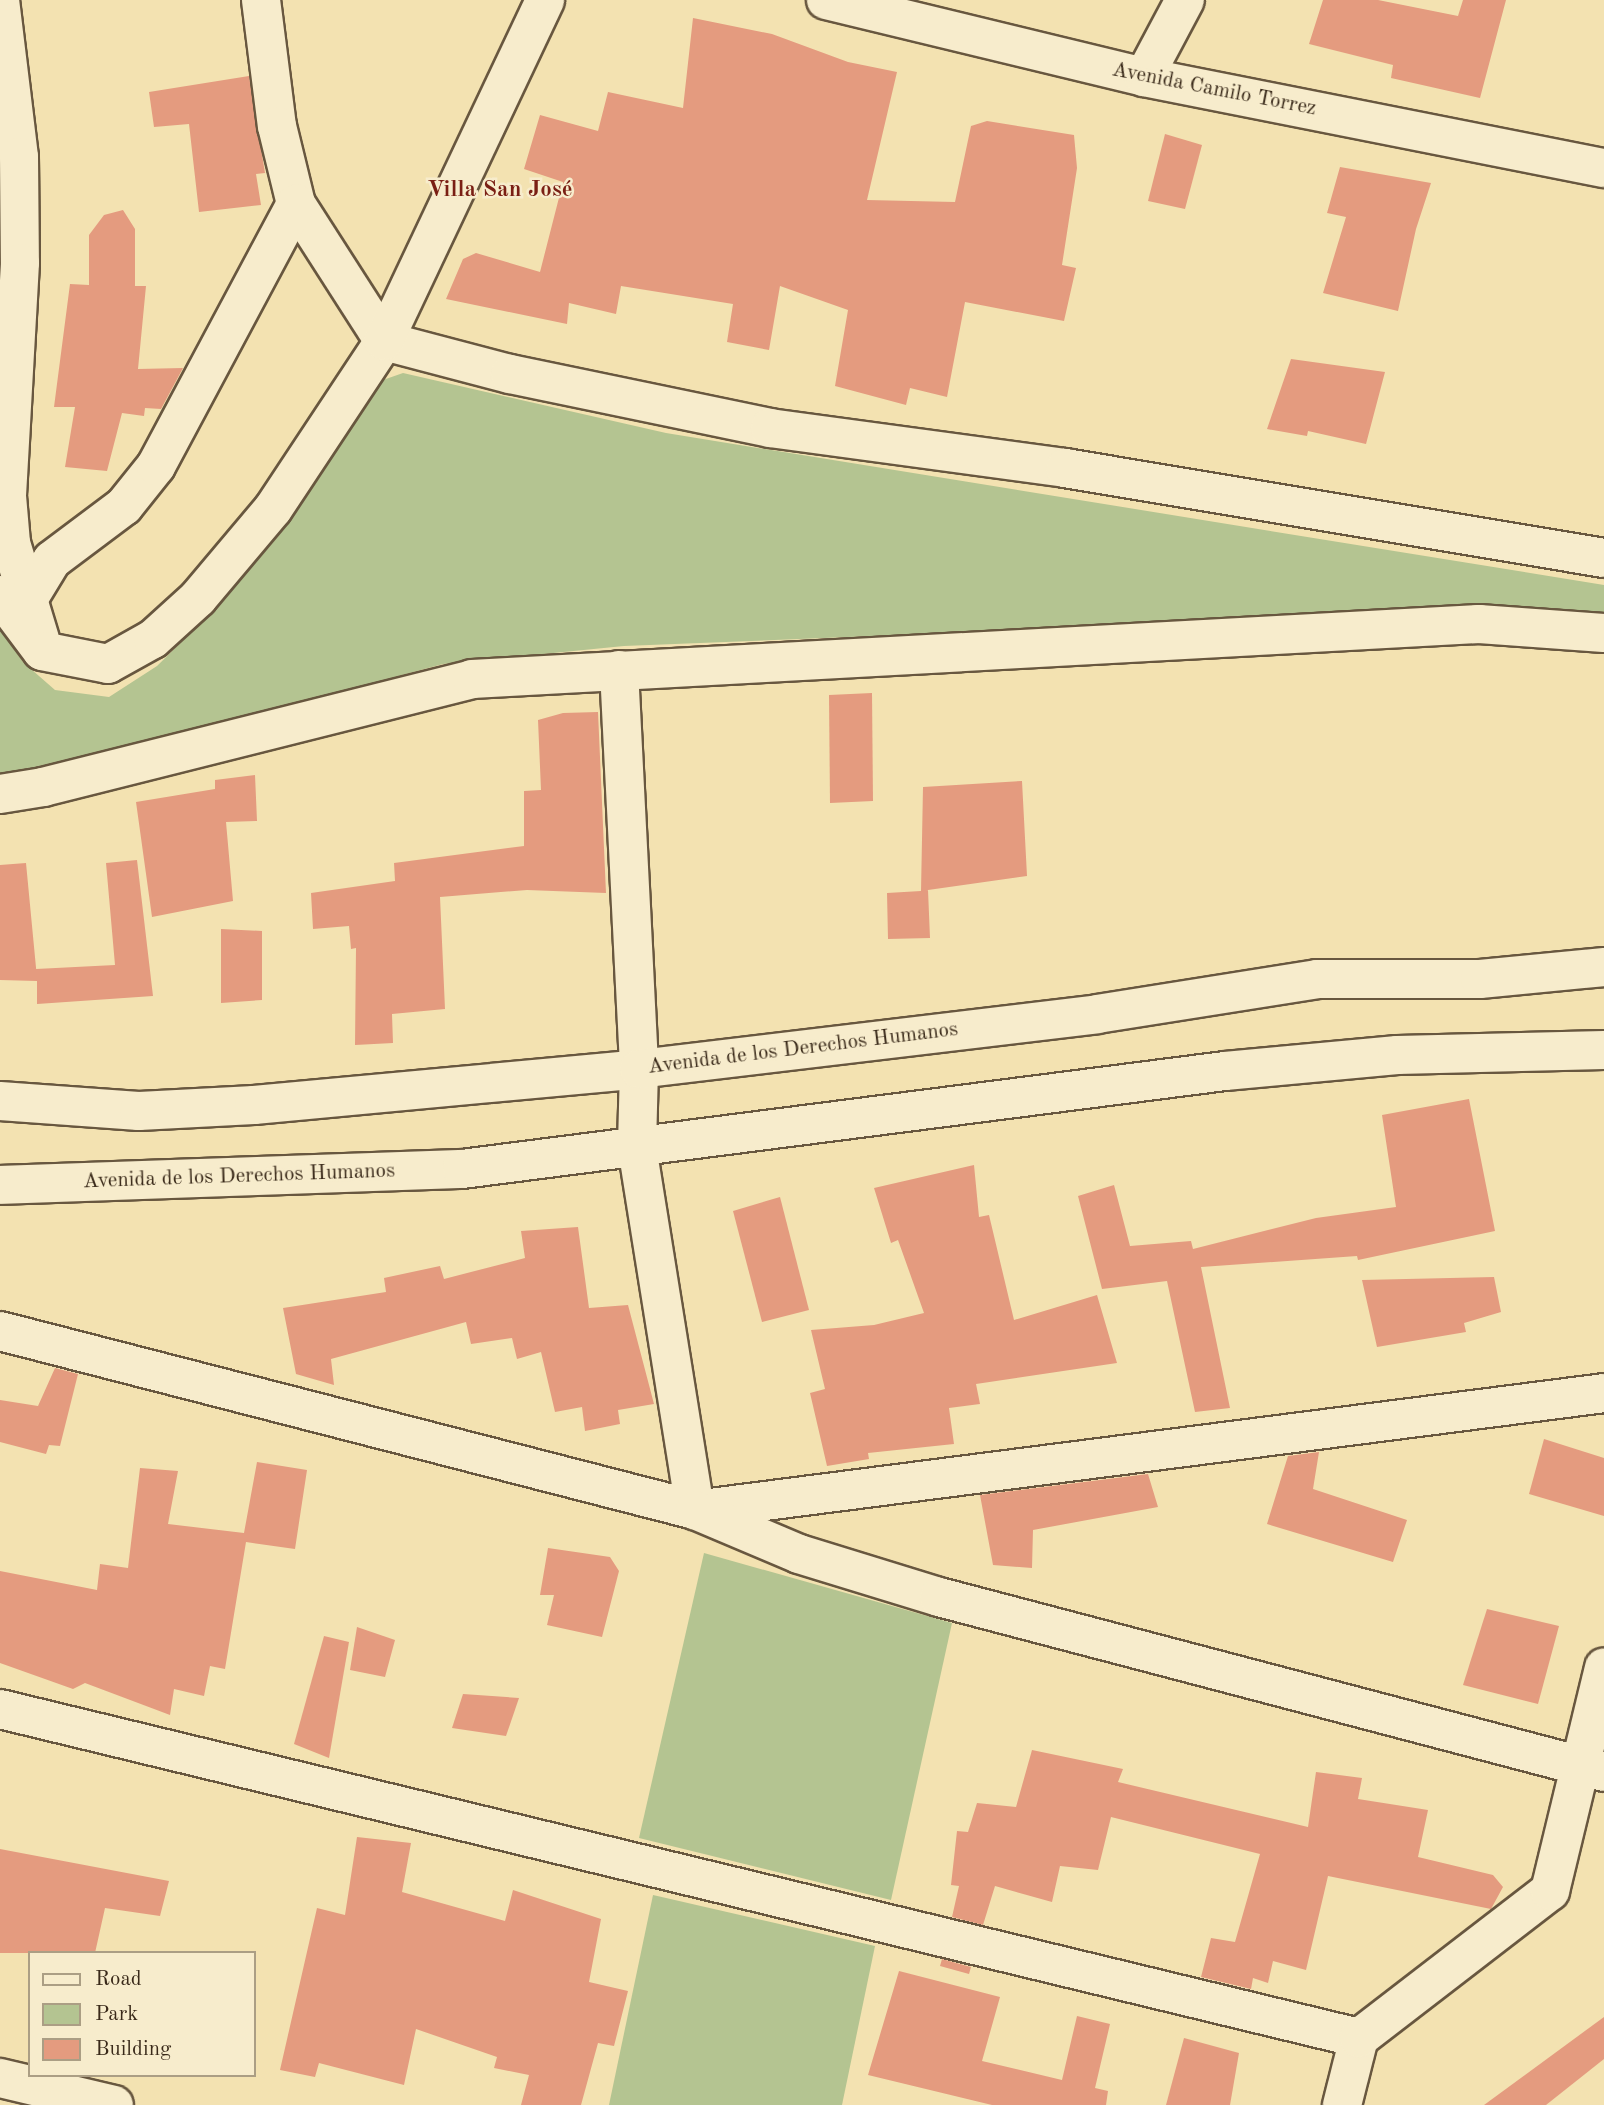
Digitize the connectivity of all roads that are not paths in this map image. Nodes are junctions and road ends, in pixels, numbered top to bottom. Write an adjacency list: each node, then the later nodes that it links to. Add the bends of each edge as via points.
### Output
1 (0, 0): 11 (street, via 19,157 20,263 7,496)
2 (261, 0): 8 (street, via 277,126)
3 (545, 0): 9 (street)
4 (826, 0): 6 (street, Avenida Camilo Torrez)
5 (1185, 0): 6 (street)
6 (1144, 77): 7 (street, Avenida Camilo Torrez)
7 (1604, 167)
8 (296, 204): 9 (street); 11 (street, via 156,466 124,506)
9 (384, 341): 10 (street, via 510,374 769,428 1065,468); 11 (street, via 273,509 198,598 153,639 108,664 42,651)
10 (1604, 558)
11 (15, 596)
12 (1604, 633): 13 (street, via 1479,624)
13 (619, 670): 14 (street, via 472,679); 17 (street)
14 (0, 794)
15 (1604, 967): 17 (street, Avenida de los Derechos Humanos, via 1479,979 1317,979 1097,1014)
16 (1604, 1050): 19 (street, Avenida de los Derechos Humanos, via 1397,1055 1225,1071)
17 (639, 1069): 18 (street, Avenida de los Derechos Humanos, via 254,1105 139,1111); 19 (street)
18 (0, 1101)
19 (637, 1147): 20 (street, Avenida de los Derechos Humanos, via 462,1169); 23 (street)
20 (0, 1185)
21 (0, 1331): 23 (street)
22 (1604, 1393): 23 (street)
23 (695, 1510): 26 (street, via 799,1554 939,1597 1166,1653)
24 (1604, 1667): 26 (street)
25 (0, 1709): 27 (street)
26 (1592, 1769): 27 (street, via 1550,1891)
27 (1359, 2038): 30 (street)
28 (0, 2078): 29 (street)
29 (114, 2105)
30 (1342, 2105)

